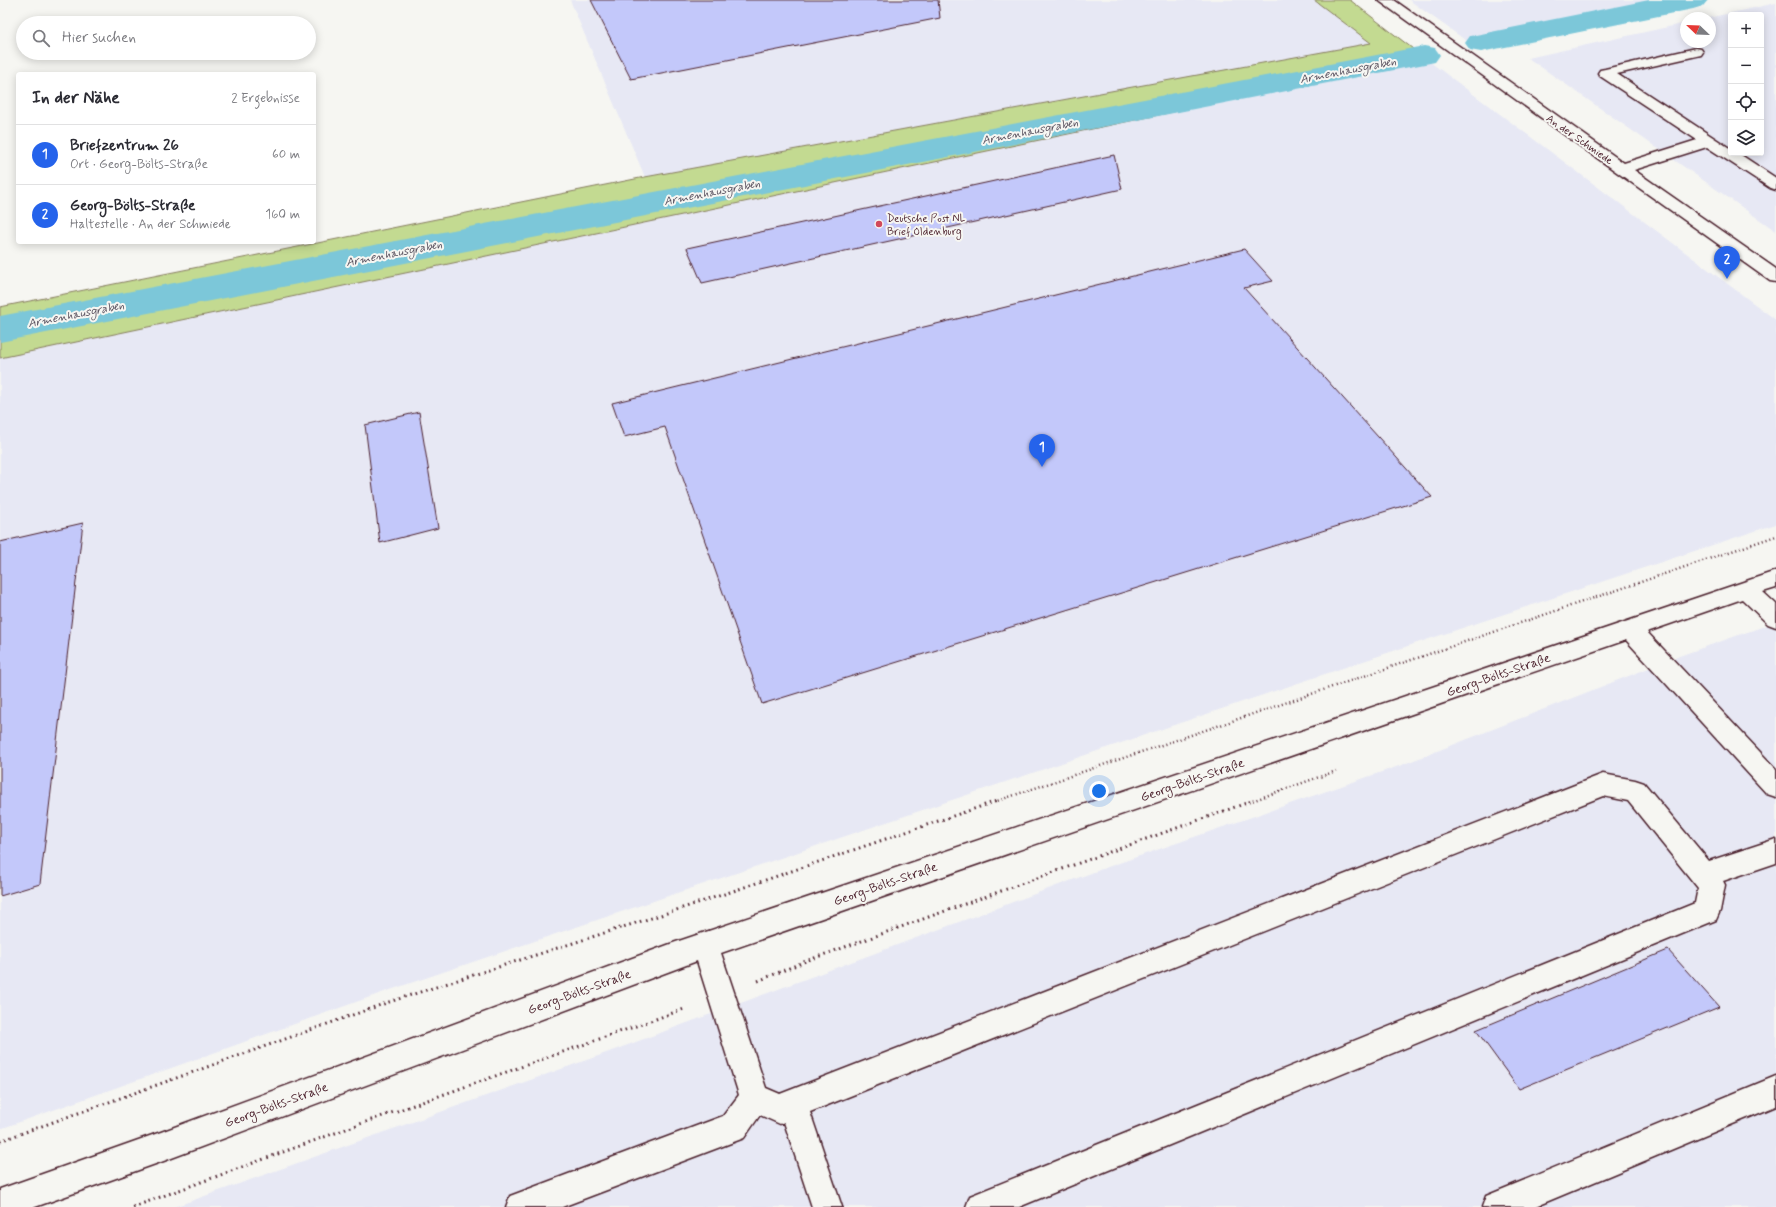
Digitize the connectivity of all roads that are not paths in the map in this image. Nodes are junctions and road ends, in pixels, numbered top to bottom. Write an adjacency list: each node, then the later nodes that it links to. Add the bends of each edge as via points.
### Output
1 (1386, 0): 4 (street, An der Schmiede)
2 (1696, 52): 3 (street, via 1605,73)
3 (1708, 141): 4 (street); 5 (street)
4 (1622, 169): 6 (street, An der Schmiede)
5 (1776, 185)
6 (1776, 277)
7 (1776, 578): 8 (street, Georg-Bölts-Straße)
8 (1745, 589): 9 (street); 10 (street, Georg-Bölts-Straße)
9 (1776, 618)
10 (1630, 629): 11 (street); 14 (street, Georg-Bölts-Straße)
11 (1776, 786)
12 (1776, 851): 13 (street)
13 (1705, 875): 17 (street, via 1635,791 1603,785); 21 (street, via 1712,885 1707,911)
14 (705, 945): 16 (street); 18 (street, Georg-Bölts-Straße)
15 (1776, 1091): 22 (street)
16 (755, 1098): 17 (street, via 780,1109); 19 (street, via 733,1127)
17 (794, 1104): 20 (street)
18 (0, 1204)
19 (522, 1207)
20 (827, 1207)
21 (981, 1207)
22 (1497, 1207)

